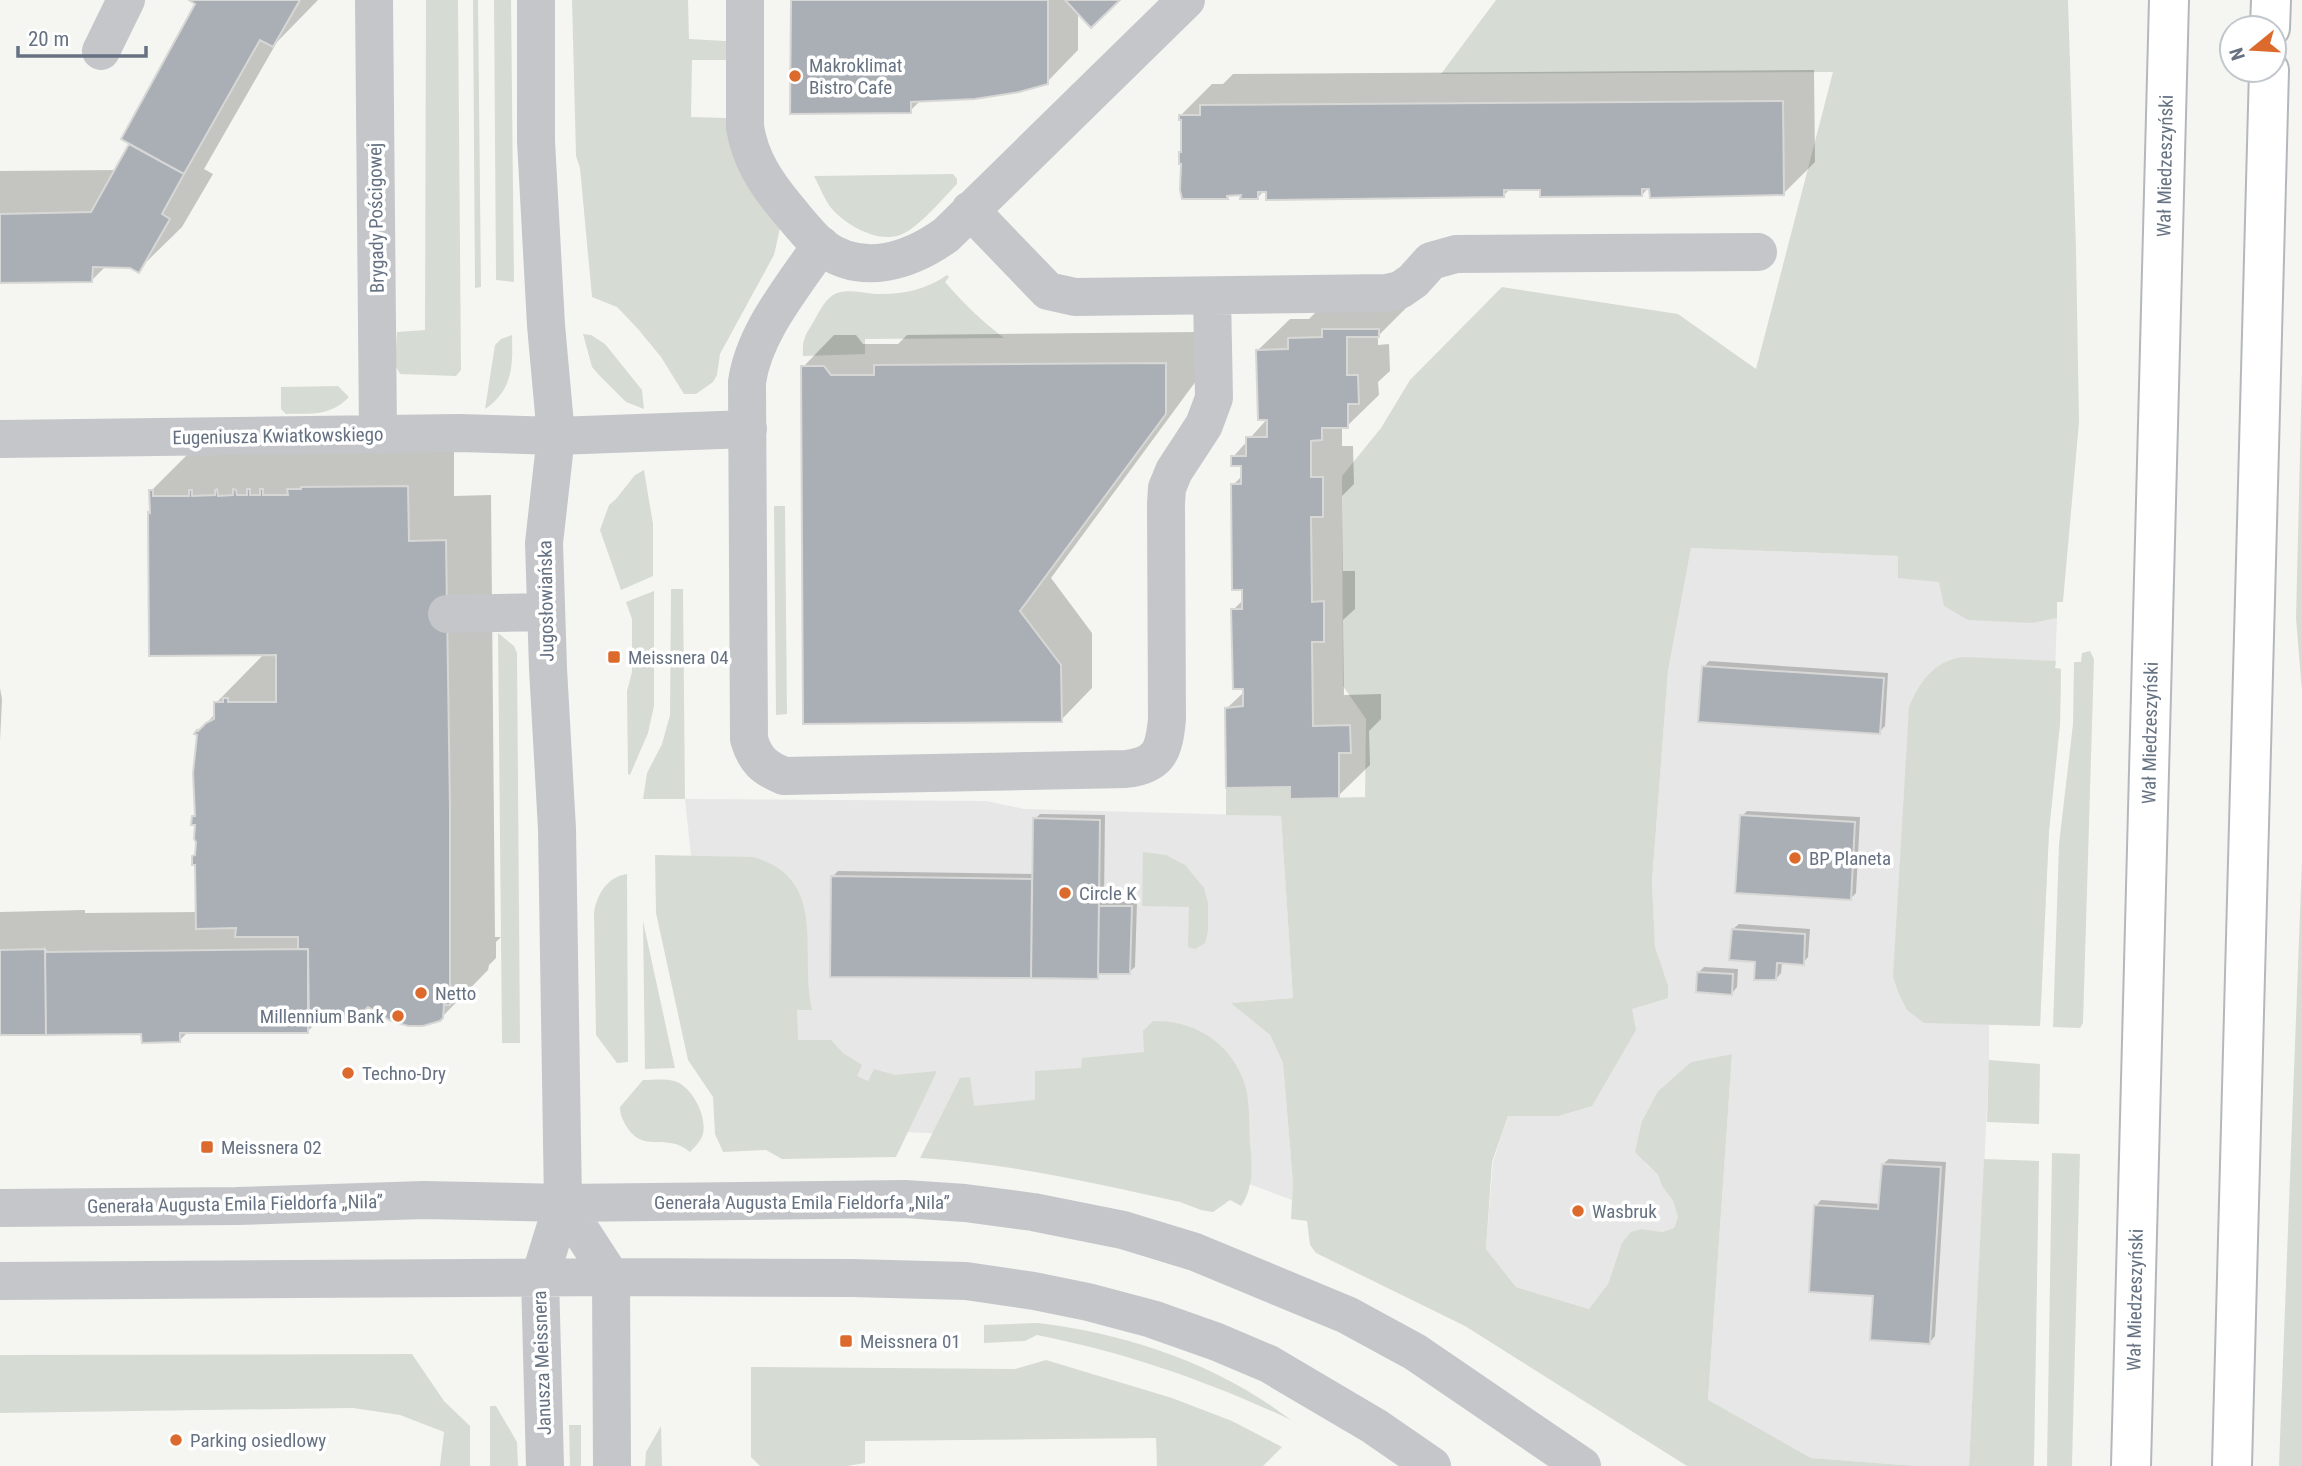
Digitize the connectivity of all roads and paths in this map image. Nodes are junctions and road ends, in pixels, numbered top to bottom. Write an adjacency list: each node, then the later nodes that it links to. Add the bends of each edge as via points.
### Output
1 (126, 0): 7 (street)
2 (374, 0): 14 (street, Brygady Pościgowej)
3 (536, 0): 15 (street, Jugosłowiańska, via 536,141)
4 (745, 0): 10 (street, via 747,142 773,190)
5 (1186, 0): 9 (street)
6 (2169, 0): 28 (main road, Wał Miedzeszyński)
7 (101, 51)
8 (2269, 84): 29 (main road)
9 (970, 210): 10 (street, via 946,234 906,258 865,263); 12 (street, via 1034,278 1058,295)
10 (821, 245): 13 (street, via 750,362)
11 (1758, 252): 12 (street, via 1456,254 1431,261 1413,281 1386,293)
12 (1212, 296): 13 (street, via 1214,398 1204,425 1167,488 1165,742 1150,763 799,776 785,776 760,764 748,739)
13 (748, 429): 15 (street, Eugeniusza Kwiatkowskiego)
14 (378, 435): 15 (street, Eugeniusza Kwiatkowskiego); 16 (street, Eugeniusza Kwiatkowskiego)
15 (556, 436): 17 (street, Jugosłowiańska, via 544,543)
16 (0, 439)
17 (546, 612): 18 (street); 19 (street, Jugosłowiańska, via 557,829)
18 (447, 614)
19 (563, 1203): 20 (street, Generała Augusta Emila Fieldorfa „Nila”, via 425,1200); 21 (street); 22 (street, Janusza Meissnera); 27 (street, Generała Augusta Emila Fieldorfa „Nila”, via 905,1199 1033,1212 1123,1230 1195,1252 1347,1315 1415,1352)
20 (0, 1208)
21 (611, 1277): 22 (street); 25 (street); 26 (street, via 966,1282 1088,1302 1152,1319 1269,1364)
22 (540, 1278): 23 (street); 24 (street, Janusza Meissnera)
23 (0, 1281)
24 (545, 1466)
25 (612, 1466)
26 (1432, 1466)
27 (1583, 1466)
28 (2131, 1466)
29 (2232, 1466)

